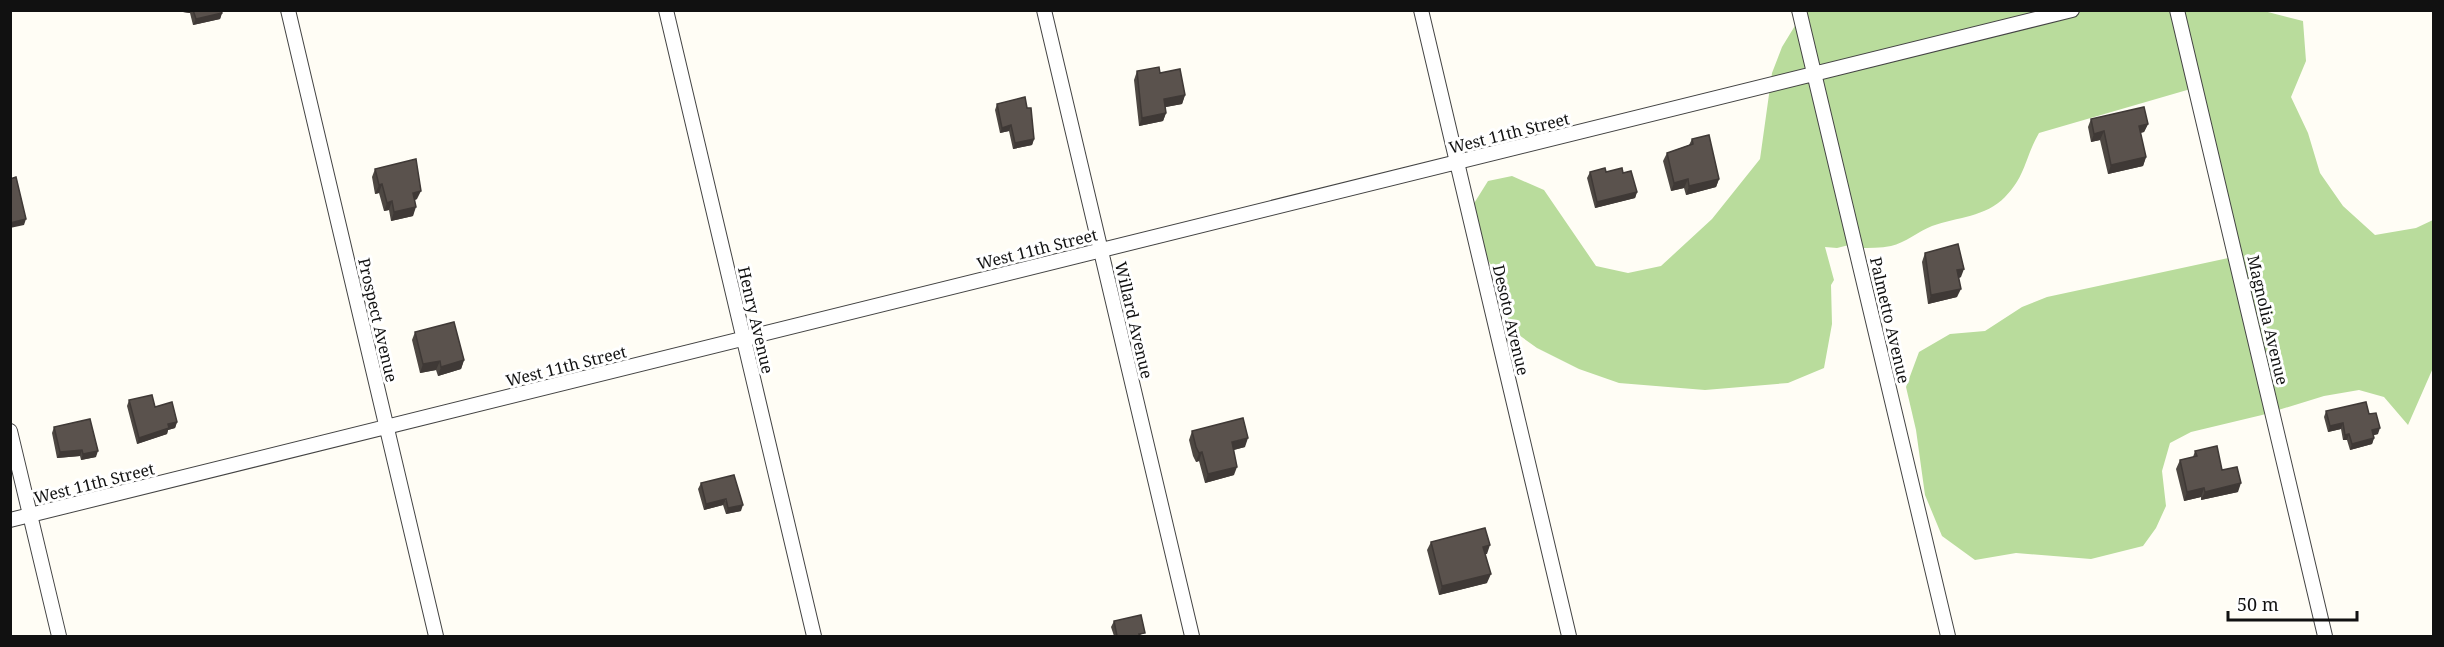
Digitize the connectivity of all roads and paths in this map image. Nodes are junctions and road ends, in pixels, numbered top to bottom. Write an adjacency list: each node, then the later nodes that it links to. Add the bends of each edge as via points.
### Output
1 (288, 10): 12 (street, Prospect Avenue)
2 (666, 10): 11 (street, Henry Avenue)
3 (1044, 10): 10 (street, Willard Avenue)
4 (1421, 10): 9 (street, Desoto Avenue)
5 (1799, 10): 8 (street, Palmetto Avenue)
6 (2072, 10): 8 (street, West 11th Street)
7 (2177, 10): 22 (street, Magnolia Avenue)
8 (1815, 75): 9 (street, West 11th Street); 21 (street, Palmetto Avenue)
9 (1457, 163): 10 (street, West 11th Street); 20 (street, Desoto Avenue)
10 (1101, 249): 11 (street, West 11th Street); 19 (street, Willard Avenue)
11 (743, 339): 12 (street, West 11th Street); 18 (street, Henry Avenue)
12 (386, 429): 14 (street, West 11th Street); 17 (street, Prospect Avenue)
13 (10, 430): 14 (street)
14 (31, 515): 15 (street, West 11th Street); 16 (street)
15 (10, 520)
16 (59, 636)
17 (436, 636)
18 (814, 636)
19 (1192, 636)
20 (1569, 636)
21 (1948, 636)
22 (2325, 636)

